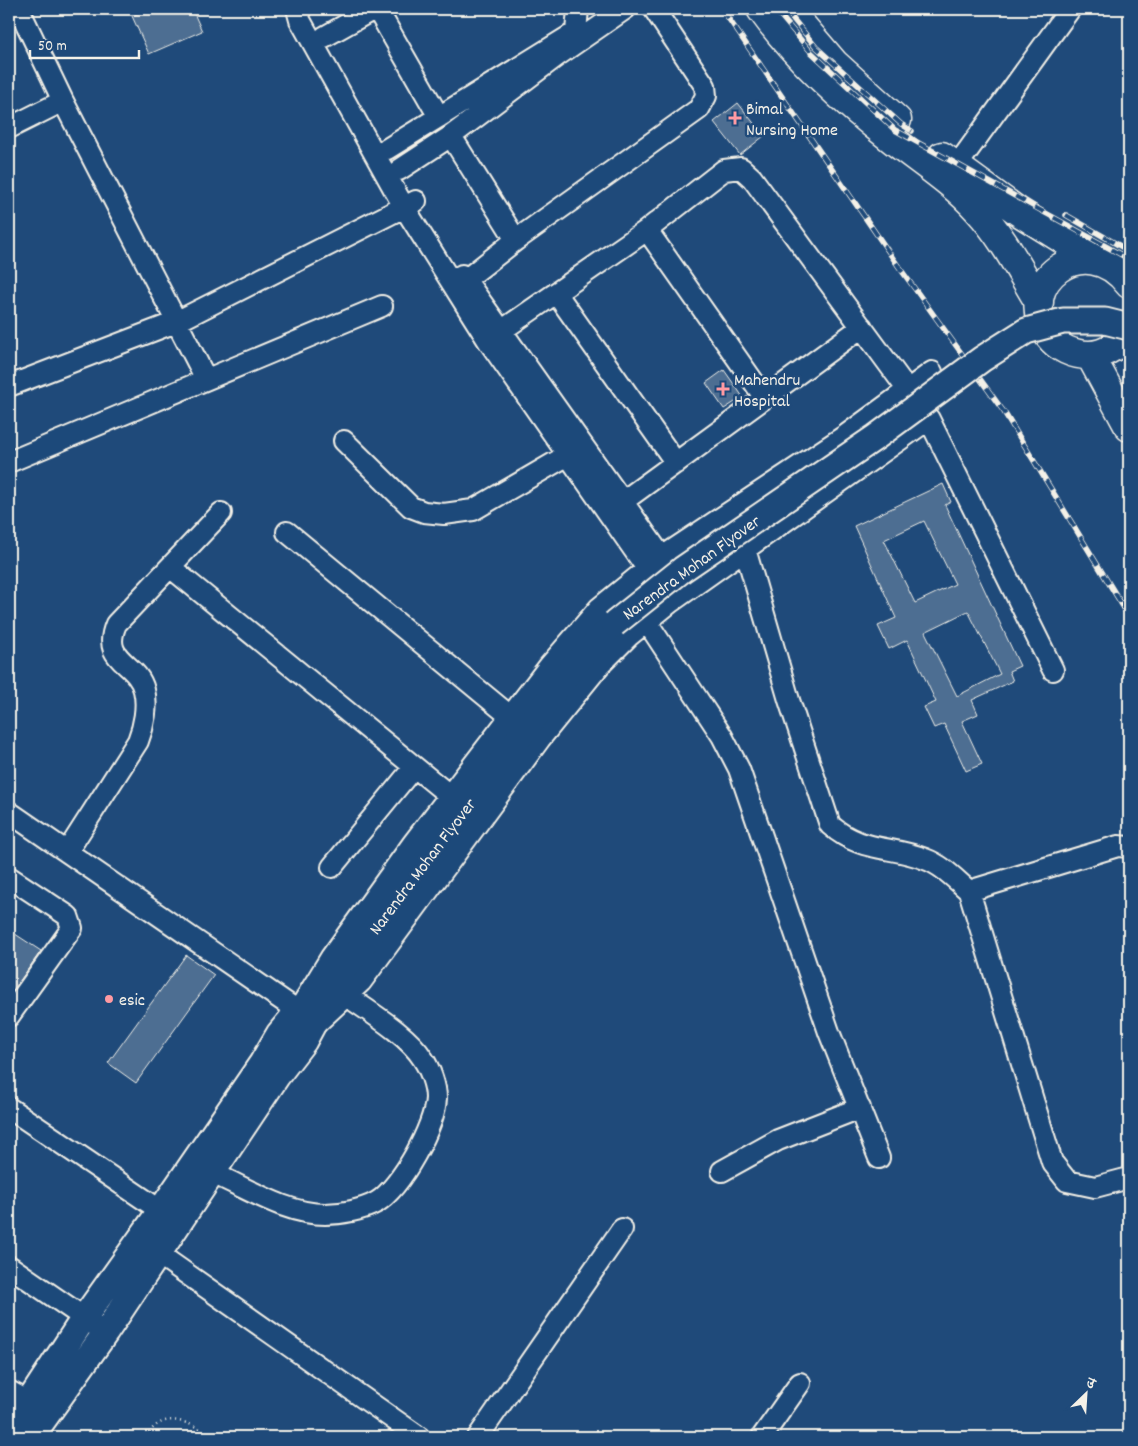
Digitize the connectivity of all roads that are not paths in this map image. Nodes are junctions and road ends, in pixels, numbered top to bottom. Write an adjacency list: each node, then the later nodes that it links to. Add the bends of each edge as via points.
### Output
1 (19, 9): 12 (street)
2 (297, 9): 19 (street, via 300,20)
3 (306, 9): 11 (street)
4 (376, 9): 11 (street); 13 (street)
5 (578, 9): 13 (street, via 576,32)
6 (625, 9): 15 (street)
7 (654, 9): 21 (street, via 705,86 706,96 699,109)
8 (761, 9): 26 (highway, via 778,33 838,96 978,209)
9 (788, 9): 17 (highway, via 835,64 883,109)
10 (1070, 9): 17 (street)
11 (324, 37): 16 (street)
12 (62, 101): 14 (street); 28 (street)
13 (439, 117): 16 (street)
14 (9, 128)
15 (451, 136): 18 (street); 21 (street)
16 (387, 149): 18 (street)
17 (956, 167): 22 (highway)
18 (399, 170): 19 (street)
19 (410, 204): 23 (street); 28 (street); 41 (street, via 489,342)
20 (647, 230): 25 (street); 29 (street, via 724,170 740,168 752,178); 37 (street)
21 (516, 240): 23 (street)
22 (1094, 259): 24 (highway, via 1120,272); 26 (highway, via 1063,265 1051,274)
23 (465, 280): 30 (street)
24 (1129, 284)
25 (556, 293): 30 (street); 43 (street)
26 (1039, 302): 32 (highway, via 1044,329 1052,340 1063,349)
27 (382, 306): 34 (street)
28 (176, 322): 34 (street); 35 (street)
29 (862, 328): 36 (street); 37 (street)
30 (501, 331): 44 (street)
31 (1128, 336): 32 (highway, via 1115,346); 62 (main road, Narendra Mohan Flyover, bridge, via 1105,321 1063,322 1026,330 683,569 614,624 565,678)
32 (1090, 355): 39 (highway)
33 (932, 372): 36 (street)
34 (206, 380): 42 (street)
35 (9, 386)
36 (907, 389): 38 (street); 48 (street, via 846,435)
37 (765, 398): 43 (street)
38 (929, 419): 47 (street); 52 (street)
39 (1129, 427)
40 (344, 442): 41 (street, via 412,507 437,513 472,510)
41 (568, 455): 48 (street)
42 (9, 462)
43 (676, 463): 44 (street)
44 (622, 502): 48 (street)
45 (221, 513): 49 (street)
46 (287, 532): 53 (street)
47 (745, 549): 50 (street); 61 (street, via 830,826 853,842 933,862)
48 (654, 563): 50 (street); 53 (street, via 599,608)
49 (170, 567): 54 (street); 58 (street, via 116,624 110,637 114,652 144,690 143,728)
50 (679, 597): 51 (street)
51 (647, 622): 62 (street, via 600,665 540,739 361,982); 66 (street, via 722,736 739,769 829,1032)
52 (1052, 670)
53 (510, 716): 55 (street)
54 (414, 767): 55 (street); 59 (street)
55 (449, 796): 64 (street, via 331,957)
56 (9, 812): 58 (street)
57 (1129, 847): 61 (street, via 1118,846)
58 (67, 852): 64 (street)
59 (332, 867)
60 (9, 877): 63 (street, via 68,916 72,928)
61 (969, 891): 70 (street, via 1052,1162 1067,1181 1095,1187)
62 (342, 987): 64 (main road, Narendra Mohan Flyover); 69 (street, via 410,1044 424,1059 434,1085 435,1110 426,1132 392,1188 377,1202 355,1210 325,1214 296,1210)
63 (11, 1008)
64 (304, 1020): 69 (main road, via 304,1041 276,1076); 71 (main road, via 279,1034)
65 (9, 1108): 71 (street)
66 (860, 1108): 67 (street); 68 (street, via 778,1140)
67 (879, 1158)
68 (722, 1171)
69 (212, 1172): 71 (main road)
70 (1129, 1178)
71 (170, 1216): 73 (main road); 75 (main road)
72 (622, 1229): 82 (street)
73 (157, 1253): 76 (main road); 81 (street)
74 (9, 1266): 75 (street)
75 (84, 1318): 76 (street); 78 (main road)
76 (106, 1332): 78 (main road)
77 (800, 1383): 83 (street)
78 (29, 1402): 79 (main road); 80 (main road)
79 (9, 1432)
80 (31, 1437)
81 (419, 1437)
82 (478, 1437)
83 (762, 1437)

